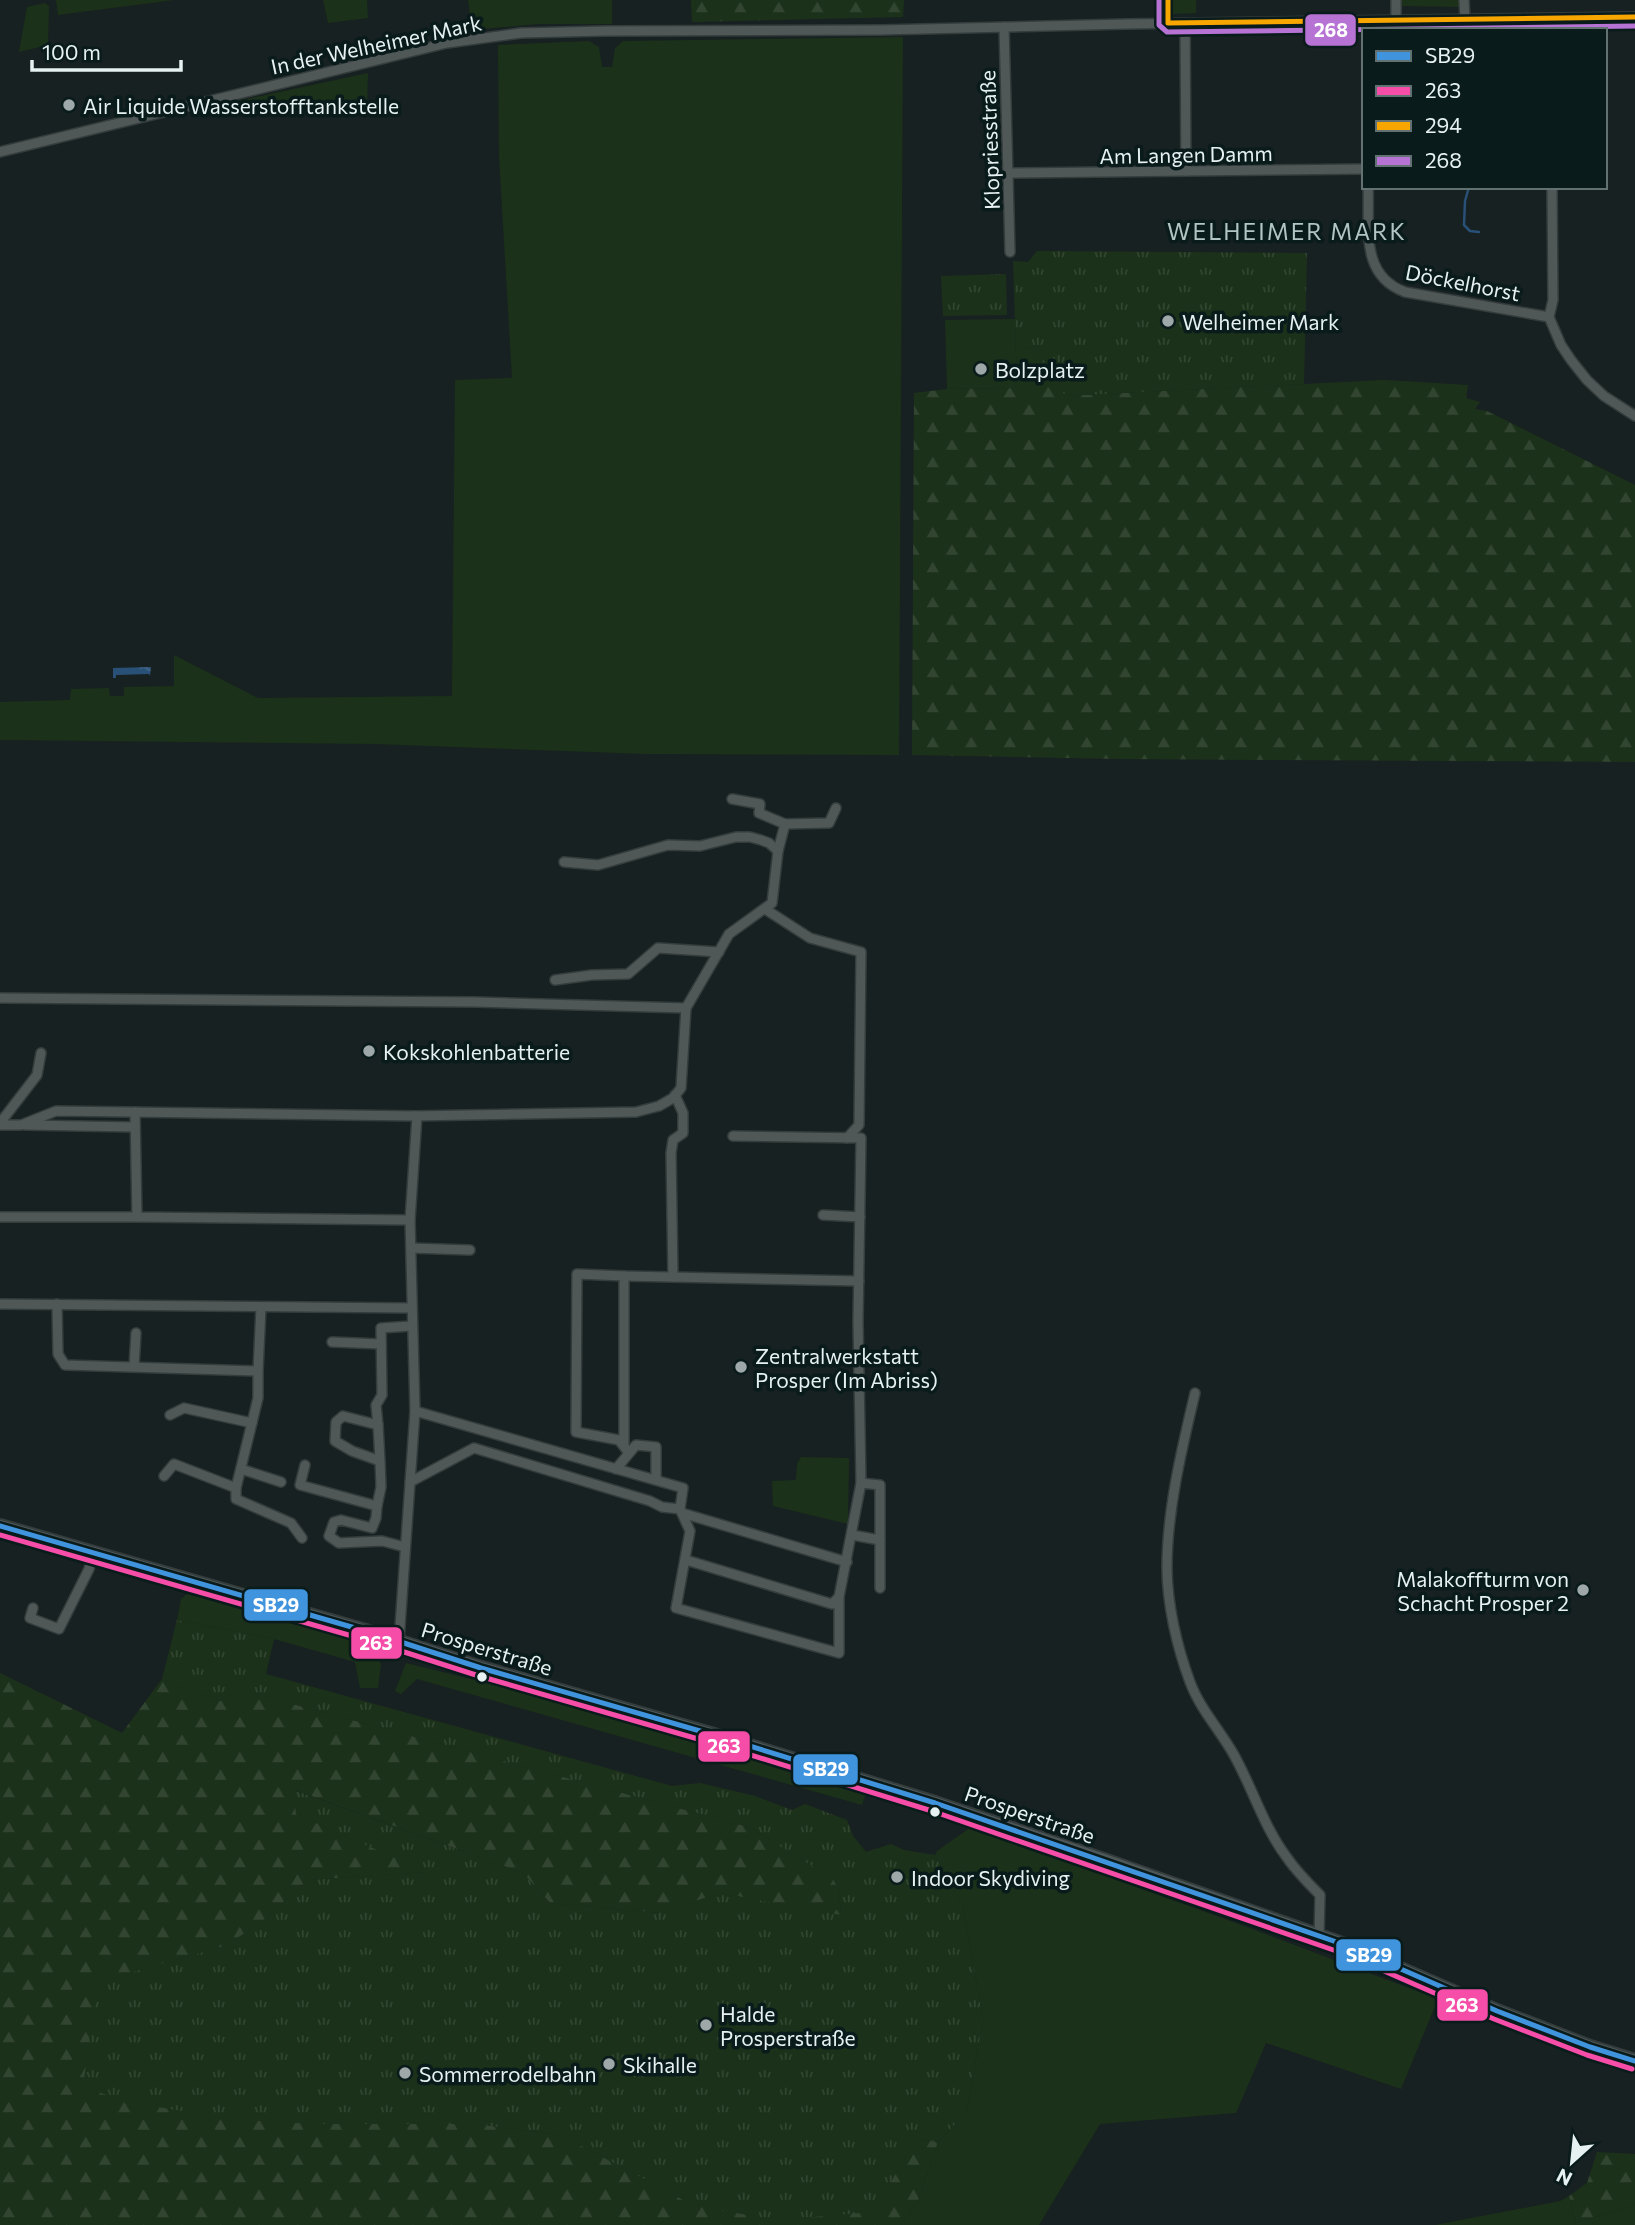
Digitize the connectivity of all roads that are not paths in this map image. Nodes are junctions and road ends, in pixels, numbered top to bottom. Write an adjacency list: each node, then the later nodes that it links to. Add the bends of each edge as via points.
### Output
1 (1396, 0): 6 (street)
2 (1464, 0): 5 (street)
3 (1635, 17): 4 (street, In der Welheimer Mark)
4 (1551, 18): 5 (street, In der Welheimer Mark); 10 (street)
5 (1465, 19): 6 (street, In der Welheimer Mark)
6 (1396, 20): 8 (street, In der Welheimer Mark)
7 (1185, 23): 8 (street, In der Welheimer Mark); 9 (street, In der Welheimer Mark); 13 (street)
8 (1365, 25)
9 (1004, 27): 11 (street, In der Welheimer Mark, via 605,31 481,37); 14 (street, Klopriesstraße)
10 (1551, 28)
11 (0, 152)
12 (1362, 169): 13 (street, Am Langen Damm)
13 (1186, 171): 14 (street, Am Langen Damm)
14 (1008, 173): 17 (street, Klopriesstraße)
15 (1368, 189): 18 (street, Döckelhorst, via 1371,257 1375,270 1393,287)
16 (1552, 189): 18 (street, via 1553,300)
17 (1010, 252)
18 (1549, 317): 19 (street, via 1561,345 1587,380)
19 (1635, 416)
20 (732, 799): 22 (street, via 760,804 760,813)
21 (836, 808): 22 (street, via 829,822)
22 (785, 824): 23 (street)
23 (778, 851): 24 (street, via 761,840 736,837 700,846 668,845 598,865); 25 (street, via 772,903)
24 (564, 862)
25 (765, 909): 26 (street, via 729,934); 38 (street, via 810,938 861,952 859,1125)
26 (719, 951): 27 (street, via 658,948 628,974); 29 (street)
27 (555, 980)
28 (0, 999): 29 (street)
29 (686, 1008): 31 (street, via 681,1088)
30 (41, 1053): 34 (street, via 37,1075)
31 (675, 1096): 33 (street, via 636,1112); 47 (street, via 683,1113 683,1133 673,1140 671,1153)
32 (135, 1112): 33 (street); 35 (street, via 56,1111); 36 (street)
33 (407, 1116): 43 (street, Prosperstraße, via 417,1116)
34 (0, 1124): 35 (street)
35 (20, 1125): 36 (street)
36 (135, 1127): 41 (street)
37 (733, 1136): 38 (street)
38 (847, 1138): 42 (street, via 861,1138)
39 (823, 1215): 42 (street)
40 (0, 1217): 41 (street)
41 (137, 1217): 43 (street)
42 (860, 1217): 48 (street)
43 (410, 1220): 44 (street, Prosperstraße)
44 (411, 1248): 45 (street); 52 (street, Prosperstraße)
45 (470, 1250)
46 (624, 1276): 47 (street); 64 (street); 64 (street, via 577,1274 576,1432 619,1440)
47 (673, 1277): 48 (street)
48 (859, 1281): 73 (street)
49 (0, 1304): 50 (street)
50 (57, 1304): 51 (street); 57 (street, via 58,1354 65,1365)
51 (261, 1307): 52 (street); 58 (street)
52 (412, 1308): 53 (street, Prosperstraße)
53 (412, 1326): 56 (street, via 381,1328); 60 (street, Prosperstraße)
54 (136, 1333): 57 (street)
55 (332, 1342): 56 (street)
56 (381, 1344): 63 (street)
57 (134, 1367): 58 (street)
58 (258, 1371): 62 (street)
59 (1195, 1393): 89 (street, via 1170,1531 1167,1567 1174,1622 1190,1683 1234,1754 1287,1859 1320,1895)
60 (415, 1411): 68 (street); 72 (street, Prosperstraße)
61 (170, 1415): 62 (street, via 184,1408)
62 (252, 1423): 67 (street)
63 (379, 1425): 65 (street); 65 (street, via 343,1416 334,1433 335,1441)
64 (626, 1450): 68 (street); 70 (street, via 636,1445 656,1447)
65 (380, 1461): 75 (street)
66 (305, 1465): 75 (street, via 300,1485)
67 (241, 1469): 71 (street); 74 (street)
68 (616, 1469): 70 (street)
69 (164, 1476): 74 (street, via 174,1464)
70 (656, 1480): 76 (street, via 683,1488)
71 (281, 1482)
72 (410, 1482): 76 (street, via 474,1448); 81 (street, Prosperstraße)
73 (861, 1483): 78 (street); 80 (street, via 880,1485)
74 (236, 1488): 79 (street, via 236,1499 291,1522)
75 (377, 1506): 81 (street, via 372,1528 341,1520 334,1522 329,1536 339,1544 382,1541)
76 (681, 1511): 83 (street, via 690,1531); 84 (street)
77 (0, 1526): 82 (main road, Prosperstraße)
78 (852, 1535): 80 (street); 84 (street)
79 (302, 1538)
80 (880, 1540): 85 (street)
81 (405, 1547): 88 (street, Prosperstraße)
82 (93, 1554): 87 (street, via 59,1629 30,1618); 88 (main road, Prosperstraße)
83 (686, 1560): 86 (street, via 832,1604); 86 (street, via 676,1608 839,1653)
84 (846, 1562): 86 (street)
85 (880, 1588)
86 (839, 1597)
87 (33, 1608)
88 (399, 1641): 89 (main road, Prosperstraße, via 934,1802)
89 (1319, 1936): 90 (main road, Prosperstraße, via 1497,2011)
90 (1635, 2061)

